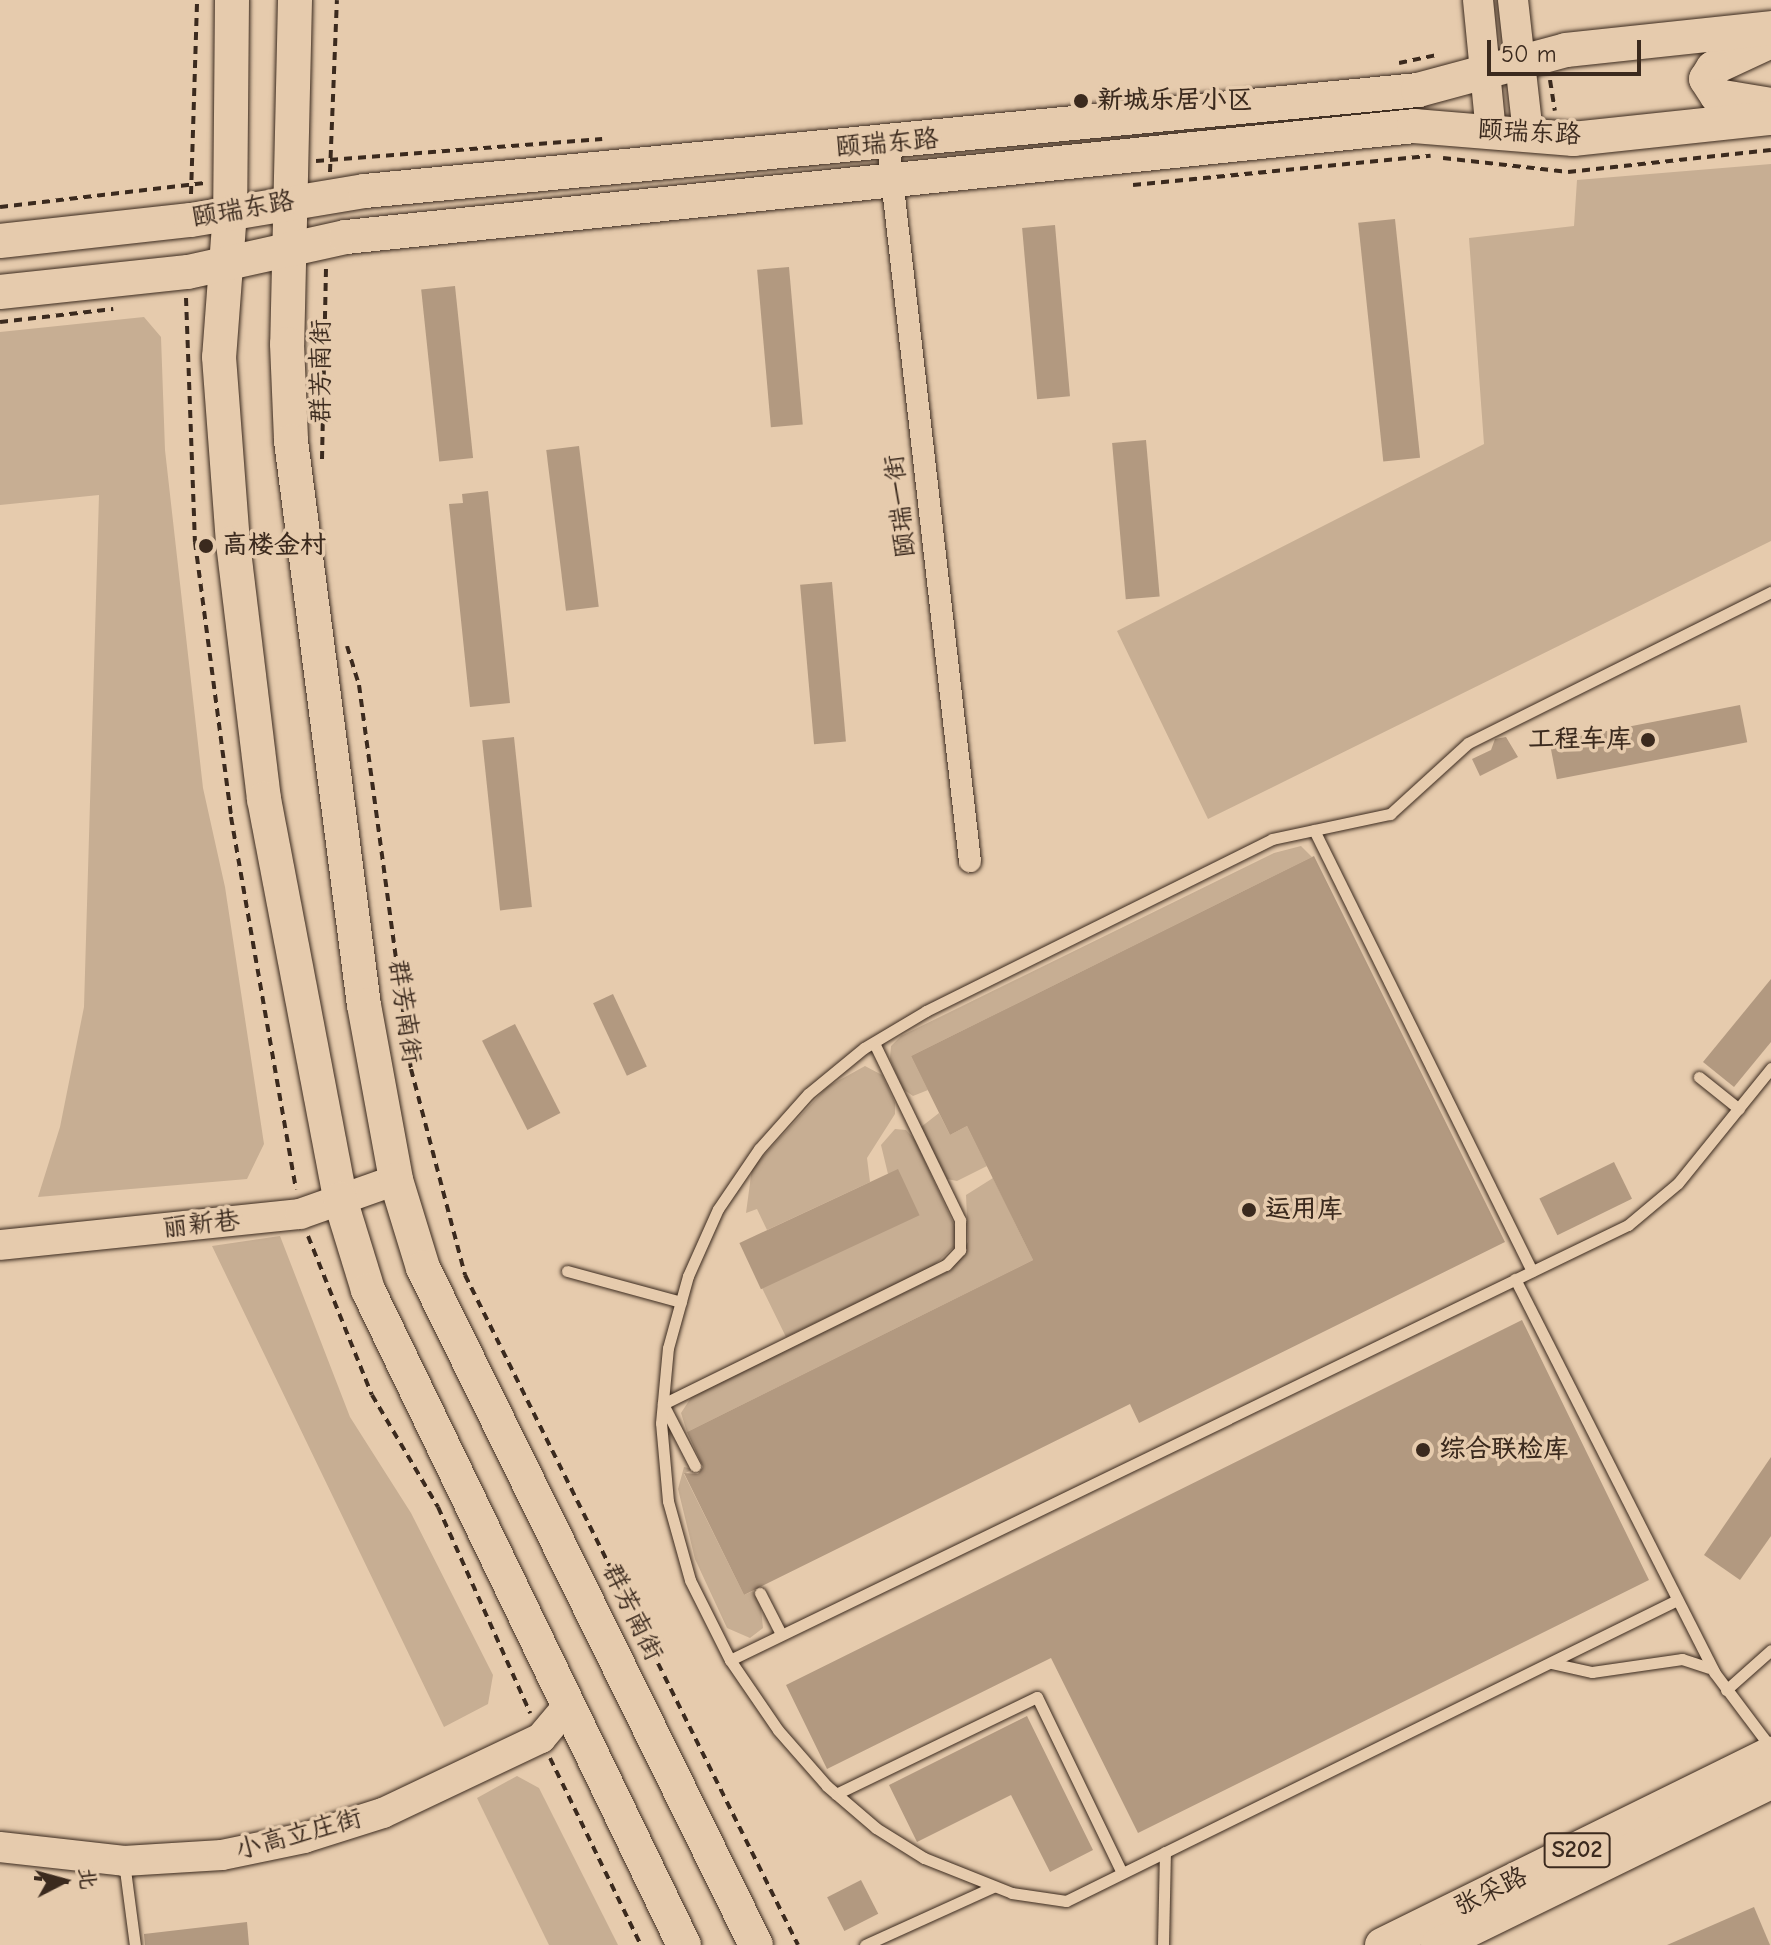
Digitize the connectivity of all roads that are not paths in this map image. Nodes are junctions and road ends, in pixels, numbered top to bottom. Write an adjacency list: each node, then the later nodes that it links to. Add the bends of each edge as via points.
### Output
1 (232, 0): 15 (main road)
2 (295, 0): 14 (main road, 群芳南街)
3 (1478, 0): 8 (street)
4 (1513, 0): 7 (street)
5 (1771, 28): 7 (main road, 颐瑞东路)
6 (1771, 41): 9 (main road, via 1713,68 1706,79 1717,96)
7 (1533, 59): 8 (main road, 颐瑞东路); 12 (street)
8 (1485, 72): 11 (street); 13 (main road, 颐瑞东路, via 1418,90)
9 (1771, 105)
10 (1771, 118): 12 (main road, 颐瑞东路)
11 (1491, 132): 12 (main road, 颐瑞东路); 13 (main road, 颐瑞东路, via 1414,126)
12 (1544, 136)
13 (890, 161): 14 (main road, 颐瑞东路); 17 (main road, 颐瑞东路); 22 (street, 颐瑞一街)
14 (291, 202): 15 (main road, 颐瑞东路); 17 (main road, 群芳南街)
15 (230, 212): 16 (main road, 颐瑞东路); 18 (main road)
16 (0, 241)
17 (289, 250): 18 (main road, 颐瑞东路); 27 (main road, 群芳南街, via 291,441 362,990)
18 (225, 263): 19 (main road, 颐瑞东路, via 188,272); 28 (main road, via 219,357 233,543 264,799)
19 (0, 292)
20 (1771, 592): 21 (lane, via 1468,743 1390,814)
21 (1314, 830): 23 (lane, via 1261,844 926,1011); 31 (lane)
22 (970, 861)
23 (874, 1043): 33 (lane, via 808,1094 759,1149 718,1209); 34 (lane, via 960,1220 958,1254 942,1268)
24 (1771, 1068): 26 (lane)
25 (1699, 1077): 26 (lane)
26 (1739, 1109): 31 (lane, via 1653,1208)
27 (396, 1180): 28 (street, 丽新巷); 55 (main road, 群芳南街, via 423,1268)
28 (340, 1199): 29 (street, 丽新巷, via 286,1216); 44 (main road, via 368,1290)
29 (0, 1245)
30 (567, 1271): 33 (lane)
31 (1532, 1271): 32 (lane)
32 (1515, 1279): 37 (lane); 38 (lane)
33 (681, 1302): 34 (lane, via 668,1348)
34 (663, 1404): 35 (lane); 40 (lane, via 668,1501 690,1580)
35 (695, 1466)
36 (760, 1593): 38 (lane)
37 (1677, 1600): 42 (lane); 49 (lane)
38 (781, 1634): 40 (lane)
39 (1771, 1650): 43 (lane)
40 (730, 1660): 47 (lane, via 778,1730)
41 (1551, 1663): 42 (lane, via 1602,1672 1690,1659)
42 (1714, 1672): 43 (lane)
43 (1726, 1690): 45 (lane)
44 (567, 1707): 50 (street, 小高立庄街, via 541,1738 383,1813 222,1855); 54 (main road)
45 (1771, 1752): 58 (main road, 张采路 / S202)
46 (1771, 1782): 59 (main road, 张采路 / S202)
47 (836, 1794): 51 (lane, via 1037,1697); 52 (lane, via 924,1858)
48 (0, 1847): 50 (street, 小高立庄街)
49 (1165, 1852): 51 (lane); 57 (lane)
50 (124, 1861): 53 (lane)
51 (1122, 1873): 52 (lane, via 1066,1901)
52 (993, 1887): 56 (lane)
53 (135, 1945)
54 (684, 1945)
55 (756, 1945)
56 (865, 1945)
57 (1163, 1945)
58 (1382, 1945)
59 (1438, 1945)

